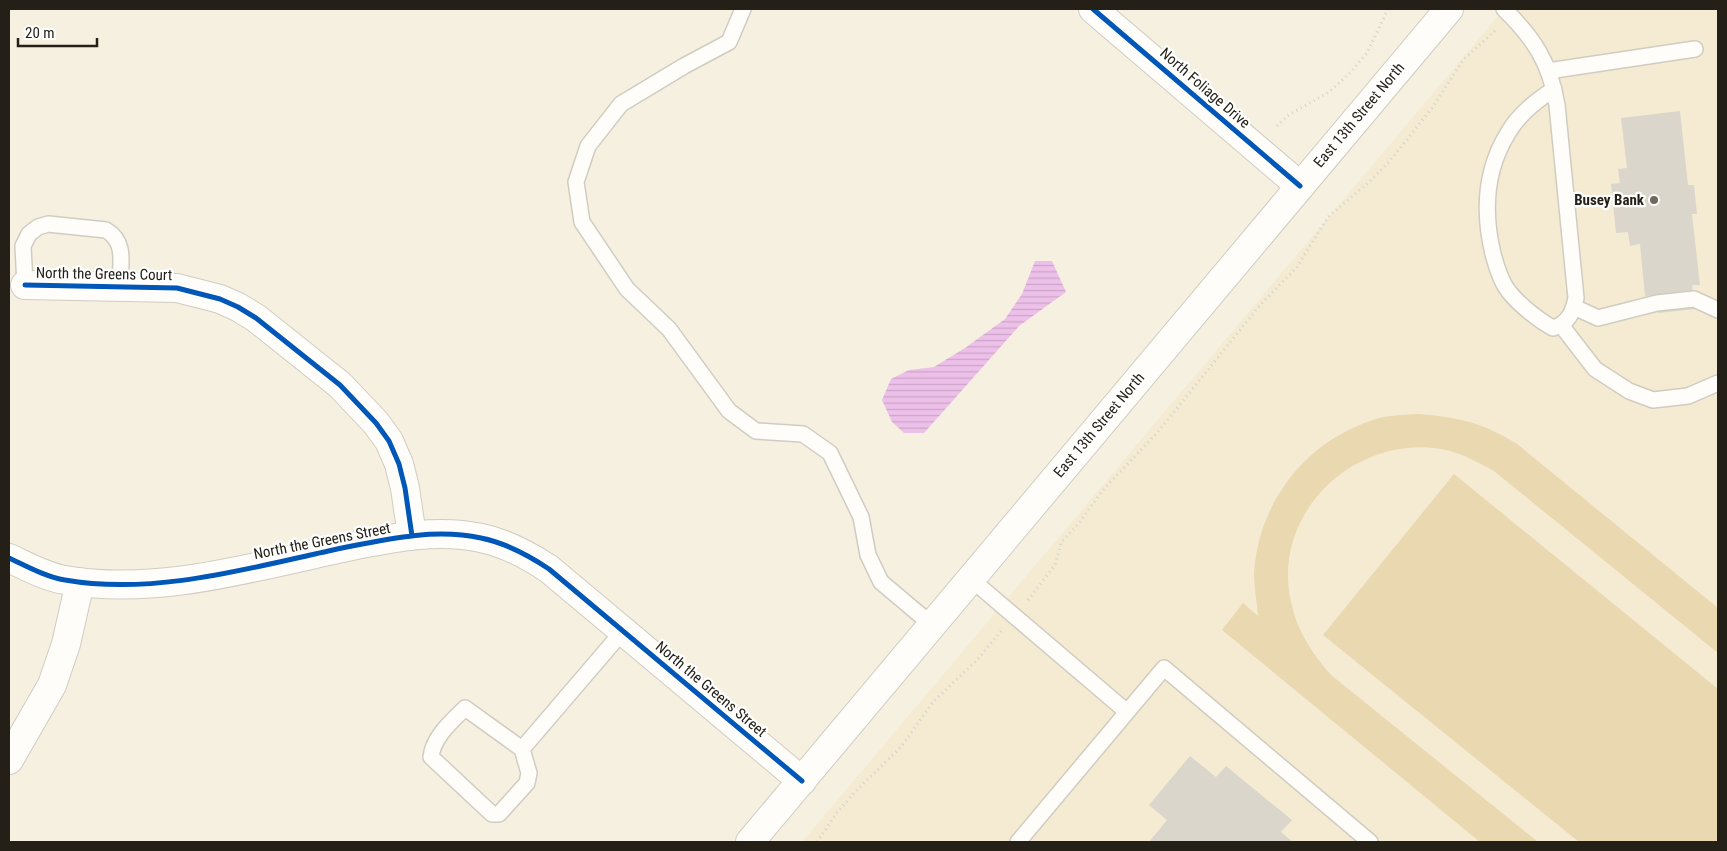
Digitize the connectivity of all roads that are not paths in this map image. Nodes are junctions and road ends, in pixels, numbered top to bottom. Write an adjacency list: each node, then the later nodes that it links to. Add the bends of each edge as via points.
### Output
1 (743, 9): 19 (lane, via 730,42 621,104 588,146 576,182 582,222 627,289 670,329 729,411 756,430 803,434 830,453 861,518 868,555 881,582)
2 (1093, 9): 8 (street, North Foliage Drive)
3 (1448, 9): 8 (street, East 13th Street North)
4 (1507, 12): 6 (lane, via 1525,30)
5 (1695, 49): 6 (lane)
6 (1548, 71): 7 (lane)
7 (1554, 89): 11 (lane, via 1575,285); 13 (lane, via 1525,111 1508,133 1493,165 1487,216 1497,270 1505,286 1548,326)
8 (1300, 186): 17 (street, East 13th Street North)
9 (25, 285): 10 (street, North the Greens Court); 10 (lane, via 23,246 29,234 48,224 106,230 114,234 121,248)
10 (120, 286): 15 (street, North the Greens Court, via 177,288 238,307 340,386 389,441 405,488)
11 (1574, 307): 12 (lane, via 1598,318 1657,303 1694,299); 13 (lane, via 1570,317)
12 (1718, 310)
13 (1561, 325): 14 (lane, via 1595,369 1628,391 1653,400 1688,396)
14 (1718, 383)
15 (412, 536): 18 (street, North the Greens Street, via 186,580 134,585); 20 (street, North the Greens Street, via 481,538 531,557)
16 (9, 558): 18 (street, North the Greens Street, via 63,580)
17 (971, 579): 19 (street, East 13th Street North); 21 (lane)
18 (80, 582): 23 (street, via 66,644 52,685)
19 (932, 625): 24 (street, East 13th Street North)
20 (623, 631): 22 (lane); 24 (street, North the Greens Street)
21 (1127, 712): 26 (lane); 27 (lane, via 1164,668)
22 (522, 749): 22 (lane, via 465,708 448,725 432,749 431,757 492,814 499,814 527,783 530,773)
23 (9, 760)
24 (802, 781): 25 (street, East 13th Street North)
25 (750, 842)
26 (1018, 842)
27 (1370, 842)

